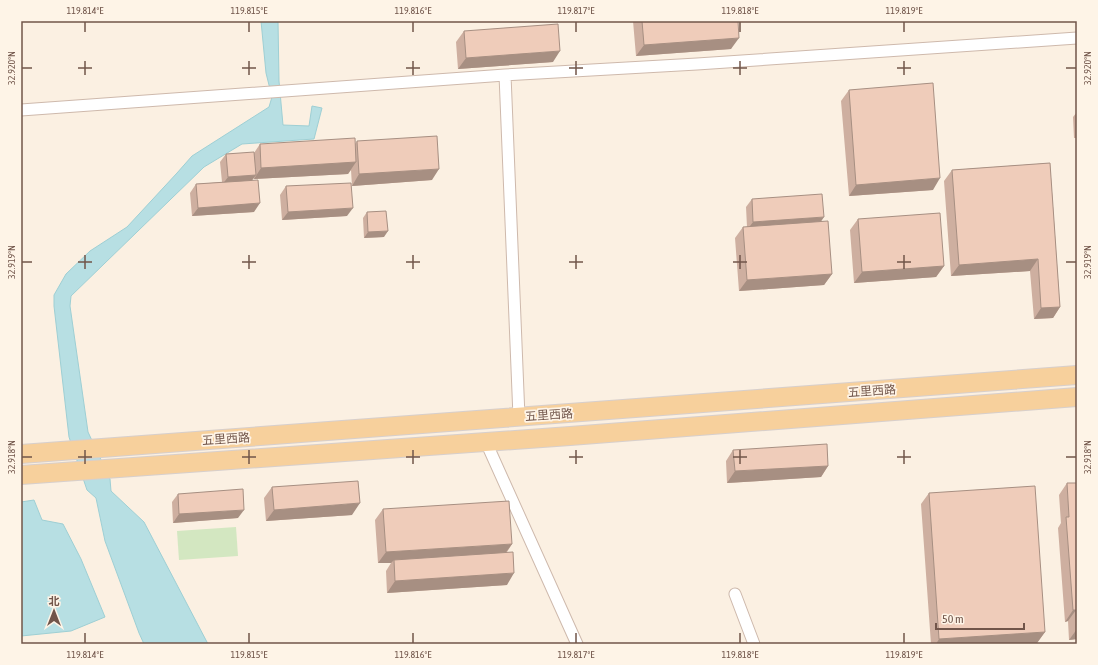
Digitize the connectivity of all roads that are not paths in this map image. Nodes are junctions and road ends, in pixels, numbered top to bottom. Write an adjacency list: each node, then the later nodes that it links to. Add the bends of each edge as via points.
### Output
1 (1077, 38): 2 (street)
2 (505, 75): 3 (street); 6 (street)
3 (21, 110)
4 (1077, 375): 6 (main road, 五里西路)
5 (1077, 397): 7 (main road, 五里西路)
6 (519, 417): 8 (main road, 五里西路)
7 (486, 442): 9 (main road, 五里西路); 11 (street)
8 (21, 454)
9 (21, 475)
10 (735, 594): 12 (street)
11 (577, 644)
12 (754, 644)

